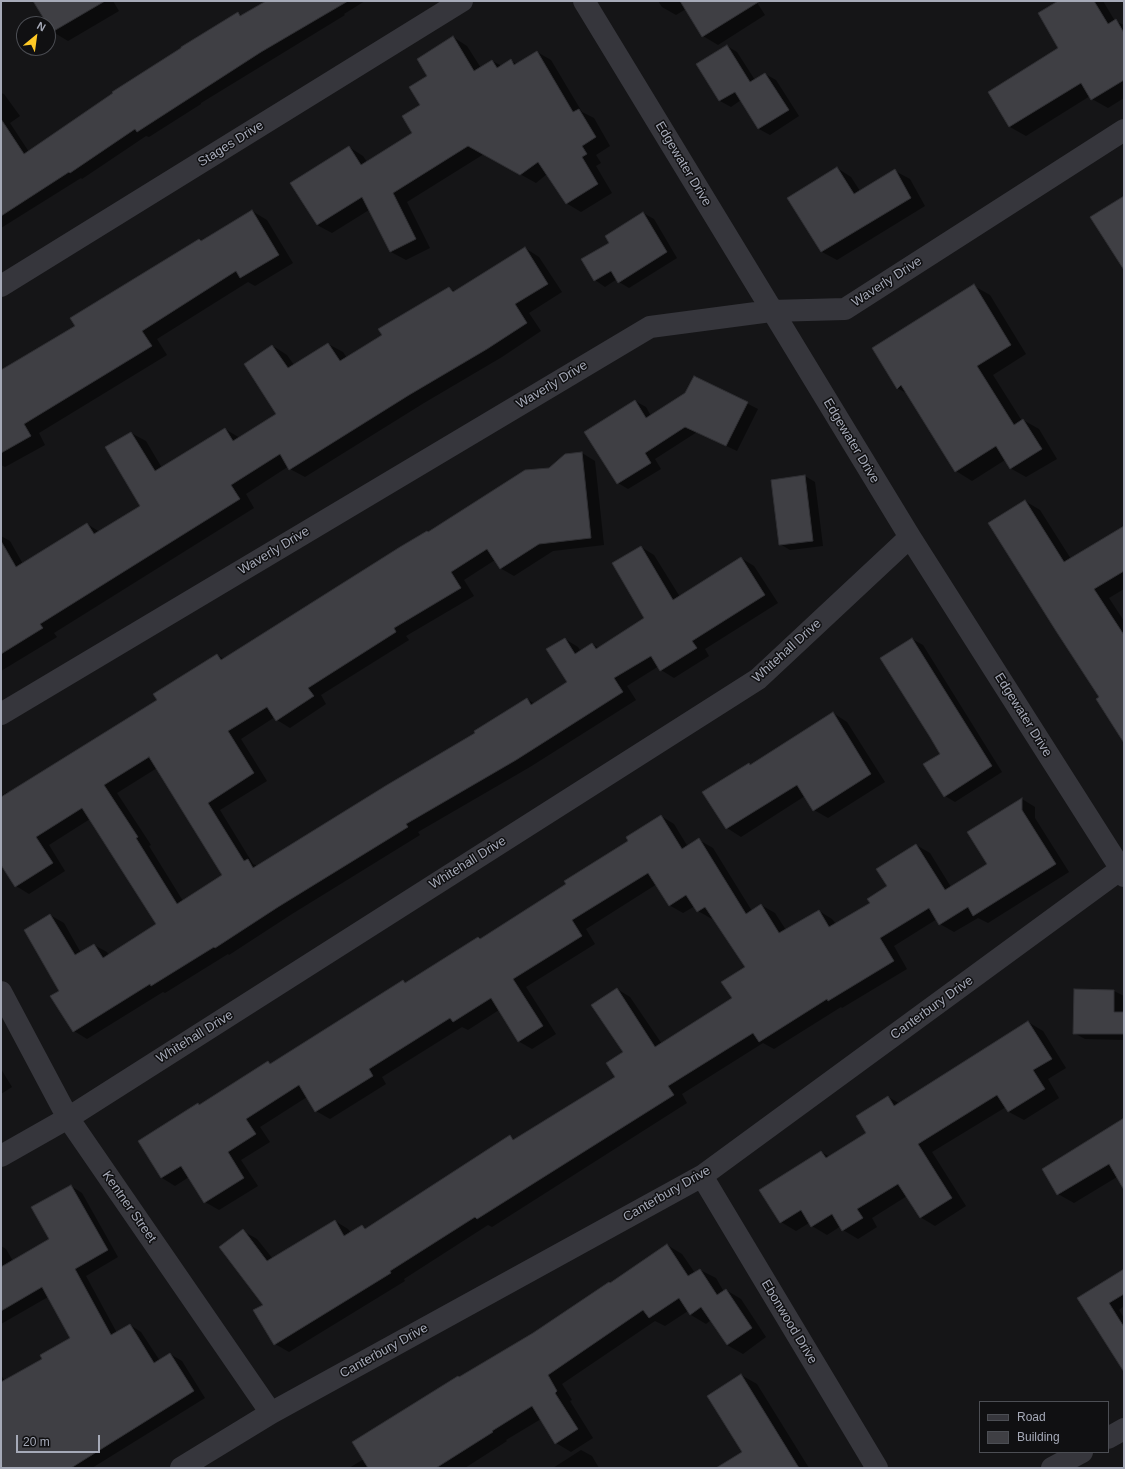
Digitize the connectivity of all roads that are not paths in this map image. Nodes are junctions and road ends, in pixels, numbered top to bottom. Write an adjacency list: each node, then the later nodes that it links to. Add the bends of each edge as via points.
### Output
1 (462, 1): 4 (street, Stages Drive)
2 (584, 1): 5 (street, Edgewater Drive)
3 (1124, 130): 5 (street, Waverly Drive, via 845,309)
4 (1, 286)
5 (772, 311): 6 (street, Edgewater Drive); 7 (street, Waverly Drive, via 650,327)
6 (910, 537): 8 (street, Edgewater Drive); 10 (street, Whitehall Drive, via 758,679)
7 (1, 714)
8 (1122, 872): 12 (street, Canterbury Drive)
9 (1, 992): 10 (street, Kentner Street)
10 (68, 1118): 11 (street, Whitehall Drive); 13 (street, Kentner Street)
11 (1, 1156)
12 (702, 1176): 13 (street, Canterbury Drive); 18 (street, Ebonwood Drive)
13 (271, 1413): 17 (street, Canterbury Drive)
14 (1124, 1429): 15 (street)
15 (1109, 1437)
16 (1080, 1453): 19 (street)
17 (181, 1468)
18 (877, 1468)
19 (1052, 1468)

